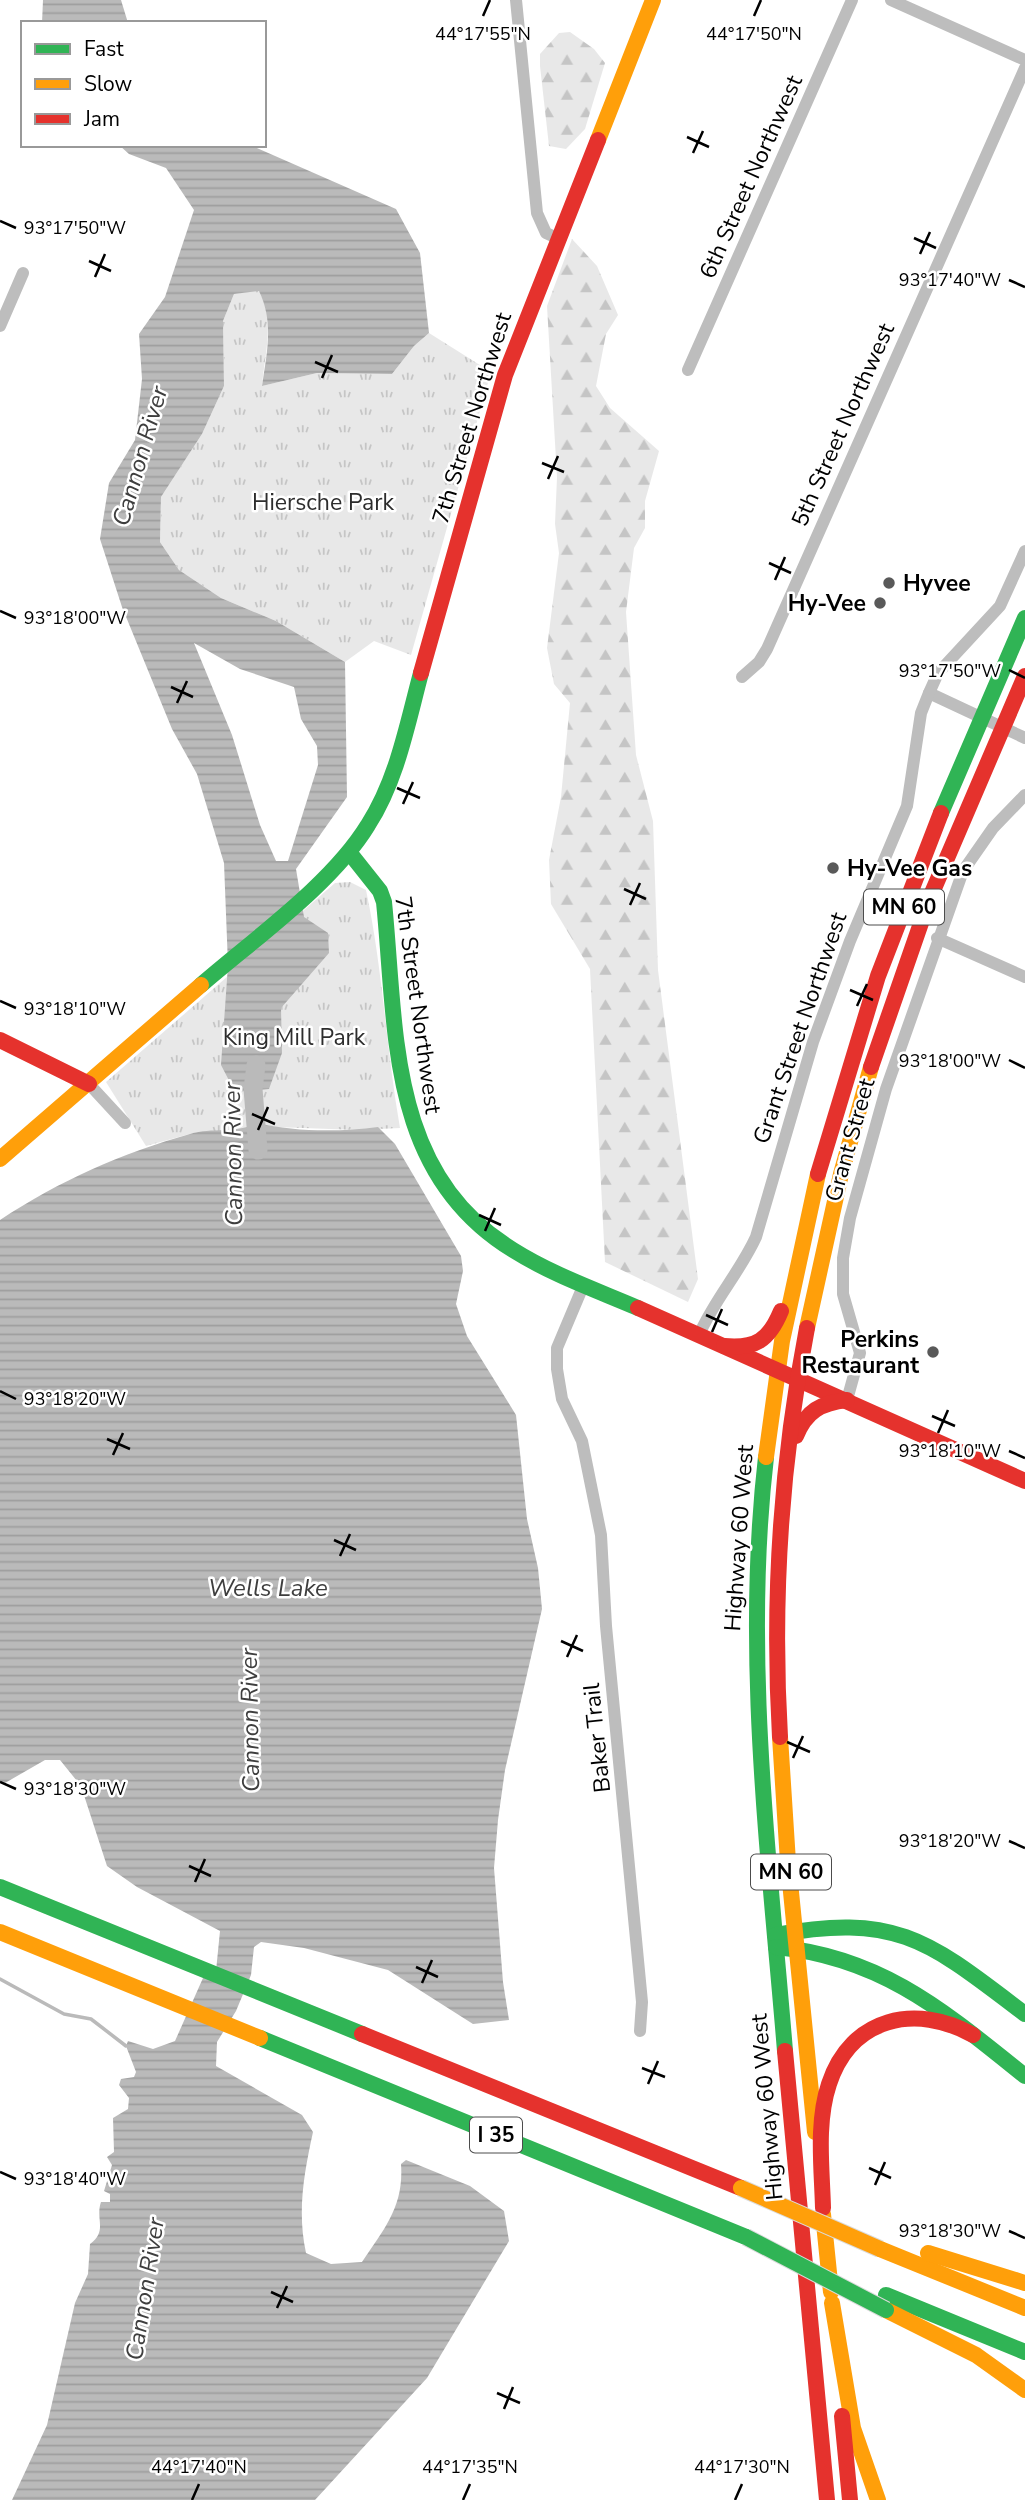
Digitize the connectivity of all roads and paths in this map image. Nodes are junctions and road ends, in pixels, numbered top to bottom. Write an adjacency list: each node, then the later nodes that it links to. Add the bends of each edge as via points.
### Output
1 (516, 0): 7 (street, via 537,213 545,233)
2 (653, 0): 7 (main road, 7th Street Northwest)
3 (852, 0): 10 (street, 6th Street Northwest)
4 (891, 0): 5 (street)
5 (1025, 60)
6 (1025, 68): 14 (street, 5th Street Northwest, via 767,649)
7 (557, 238): 20 (main road, 7th Street Northwest, via 505,375 393,775 373,818)
8 (23, 273): 9 (street)
9 (0, 326)
10 (688, 370)
11 (1025, 551): 15 (street, Grant Street Northwest, via 1000,606 938,673)
12 (1025, 618): 16 (main road, Highway 60 West / MN 60)
13 (1025, 676): 17 (main road, Highway 60 West / MN 60)
14 (742, 677)
15 (929, 693): 16 (street); 29 (street, Grant Street Northwest, via 907,806 817,1030 756,1237)
16 (982, 717): 17 (street); 27 (main road, Highway 60 West / MN 60, via 879,973 820,1166)
17 (1003, 728): 18 (street); 32 (main road, Highway 60 West / MN 60, via 918,930 888,1017 836,1194)
18 (1025, 738)
19 (1025, 795): 21 (street, Grant Street, via 977,848)
20 (349, 852): 24 (main road, 7th Street Northwest); 28 (main road, 7th Street Northwest, via 384,902 403,1093 410,1121 434,1172 488,1234)
21 (937, 938): 22 (street); 33 (street, Grant Street, via 886,1088 845,1242 844,1294 860,1353)
22 (1025, 977)
23 (0, 1040): 24 (main road)
24 (89, 1084): 25 (street); 26 (main road, 7th Street Northwest)
25 (125, 1123)
26 (0, 1159)
27 (795, 1274): 30 (main road, via 765,1341 751,1348); 31 (main road, Highway 60 West / MN 60)
28 (584, 1284): 29 (main road, 7th Street Northwest); 42 (street, Baker Trail, via 557,1348 557,1369 562,1399 582,1441 601,1535 638,1951)
29 (699, 1335): 30 (main road, 7th Street Northwest)
30 (724, 1346): 31 (main road, 7th Street Northwest)
31 (777, 1370): 32 (main road, 7th Street Northwest); 39 (main road, Highway 60 West / MN 60, via 764,1478 755,1626)
32 (798, 1379): 33 (main road, 7th Street Northwest); 34 (main road, Highway 60 West / MN 60)
33 (847, 1401): 34 (main road, via 830,1402 808,1412); 35 (main road, 7th Street Northwest)
34 (788, 1461): 37 (main road, Highway 60 West / MN 60, via 778,1592 778,1671)
35 (1025, 1481)
36 (0, 1887): 46 (main road, I 35, bridge)
37 (796, 1930): 39 (main road); 40 (main road, Highway 60 West / MN 60); 41 (main road, via 851,1925 906,1934 932,1945)
38 (0, 1932): 48 (main road, I 35, bridge, via 747,2237)
39 (776, 1941): 40 (main road); 53 (main road, Highway 60 West / MN 60)
40 (797, 1947): 43 (main road, via 854,1964 903,1986); 45 (main road, Highway 60 West / MN 60)
41 (1025, 2014)
42 (640, 2031)
43 (973, 2035): 44 (main road); 45 (main road, via 937,2019 897,2019 861,2036 847,2050 836,2067 825,2104)
44 (1025, 2076)
45 (822, 2208): 49 (main road, Highway 60 West / MN 60)
46 (881, 2243): 47 (main road); 50 (main road)
47 (1025, 2283)
48 (886, 2302): 51 (main road); 52 (main road)
49 (832, 2303): 54 (main road, Highway 60 West / MN 60); 55 (main road, via 852,2428)
50 (1025, 2308)
51 (1025, 2352)
52 (1025, 2390)
53 (827, 2500)
54 (850, 2500)
55 (878, 2500)

